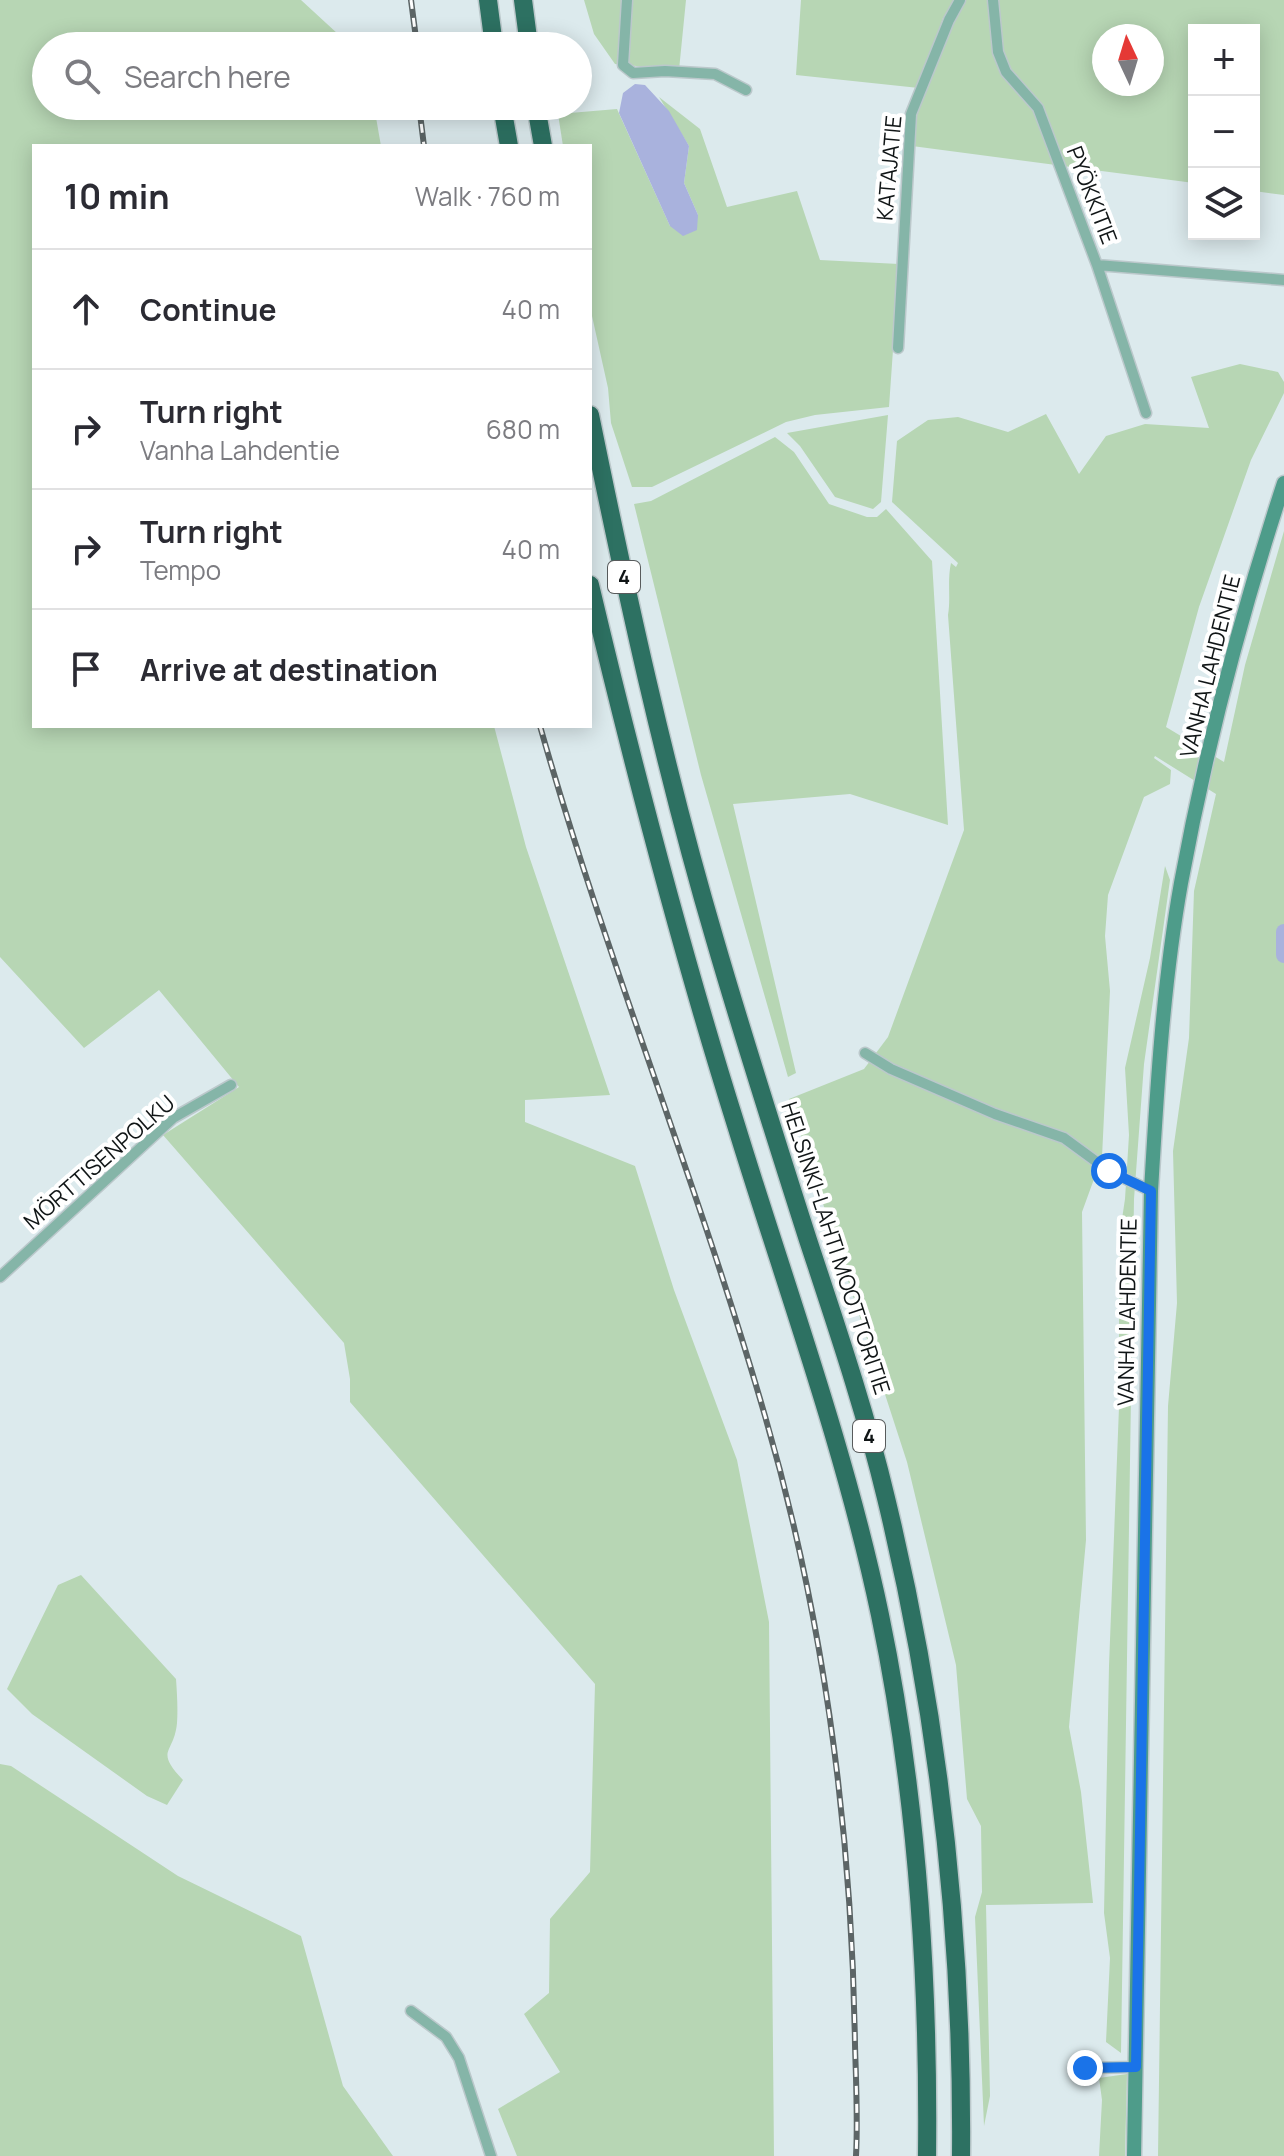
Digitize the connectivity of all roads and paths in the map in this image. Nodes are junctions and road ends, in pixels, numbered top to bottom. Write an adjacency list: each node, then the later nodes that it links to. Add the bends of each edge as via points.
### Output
1 (488, 0): 6 (highway)
2 (523, 0): 7 (highway)
3 (627, 0): 8 (street, via 623,65 628,70 715,74)
4 (960, 0): 15 (street, KATAJATIE, via 911,114)
5 (993, 0): 13 (street, PYÖKKITIE, via 998,52 1006,72 1038,108)
6 (492, 32)
7 (527, 32)
8 (746, 90)
9 (504, 120): 11 (highway)
10 (538, 120): 12 (highway)
11 (509, 144)
12 (543, 144)
13 (1097, 265): 14 (street); 16 (street, PYÖKKITIE)
14 (1284, 280)
15 (898, 348)
16 (1146, 413)
17 (592, 425): 29 (highway, HELSINKI-LAHTI MOOTTORITIE / 4, via 662,739 713,935 854,1382 912,1609 953,1900 962,2052)
18 (1284, 483): 22 (main road, VANHA LAHDENTIE, via 1228,668 1181,884 1158,1065)
19 (592, 593): 28 (highway, 4, via 682,944 821,1392 880,1616 915,1846 928,2054)
20 (865, 1053): 22 (street, via 995,1114 1064,1138 1109,1171)
21 (231, 1085): 23 (street, MÖRTTISENPOLKU, via 173,1118)
22 (1151, 1191): 25 (main road, VANHA LAHDENTIE)
23 (0, 1277)
24 (411, 2011): 27 (street, via 446,2037 459,2058)
25 (1136, 2067): 26 (street); 30 (main road, VANHA LAHDENTIE)
26 (1085, 2068)
27 (491, 2156)
28 (927, 2156)
29 (961, 2156)
30 (1134, 2156)

